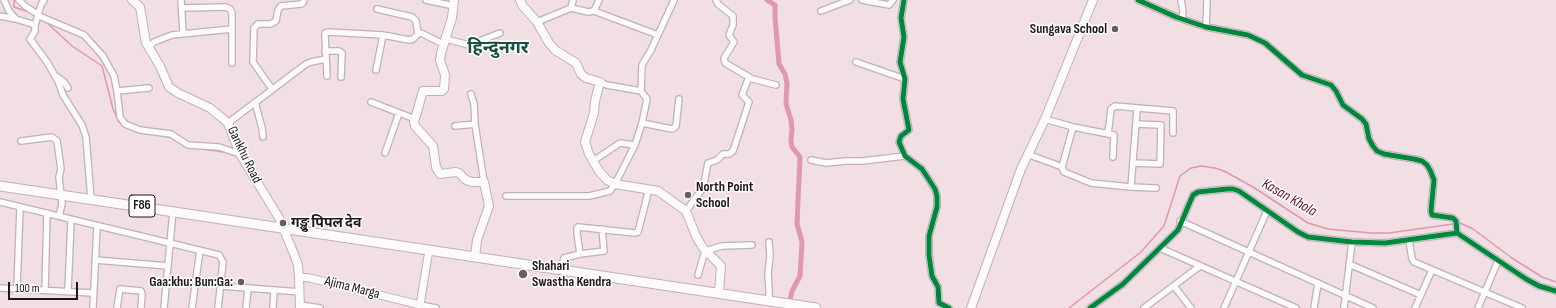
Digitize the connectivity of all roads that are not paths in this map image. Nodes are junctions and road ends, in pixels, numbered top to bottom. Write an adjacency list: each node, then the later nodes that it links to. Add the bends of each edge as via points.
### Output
1 (4, 0): 30 (street)
2 (19, 0): 28 (street)
3 (44, 0): 28 (street)
4 (132, 0): 42 (main road, Gankhu Road, via 140,7 144,38)
5 (181, 0): 23 (street)
6 (304, 0): 57 (street, via 301,4 281,6 276,21 258,24 254,28 253,62)
7 (426, 0): 22 (street)
8 (520, 0): 32 (main road)
9 (573, 0): 24 (street)
10 (599, 0): 26 (street)
11 (674, 0): 40 (street)
12 (716, 0): 51 (street, via 733,16 729,35 734,42 724,58 725,63)
13 (850, 0): 21 (street)
14 (862, 0): 15 (street, via 890,5)
15 (893, 0)
16 (904, 0): 52 (street, via 901,18 904,41 900,62)
17 (1093, 0): 67 (main road)
18 (1138, 0): 31 (street)
19 (1181, 0): 31 (street)
20 (1207, 0): 34 (street)
21 (838, 2): 27 (street)
22 (454, 3): 41 (main road)
23 (182, 8): 35 (street, via 226,7 232,13); 37 (street)
24 (571, 8): 26 (street); 32 (street)
25 (377, 9): 39 (street, via 412,17 416,22)
26 (594, 11): 40 (street)
27 (821, 11)
28 (39, 15): 33 (street); 58 (street, via 84,35 103,56 114,76)
29 (0, 16): 30 (street)
30 (16, 19): 33 (street)
31 (1182, 19): 34 (street)
32 (537, 22): 53 (main road, via 555,50 576,63 586,78)
33 (35, 25): 48 (street, via 35,32 30,39)
34 (1206, 27): 109 (street, via 1248,35 1265,43 1302,75 1331,85 1343,105 1366,124 1369,139 1377,151 1422,161 1427,165 1434,180 1432,215 1453,218)
35 (232, 28): 37 (street); 46 (street)
36 (500, 32): 41 (street, via 469,45)
37 (183, 33): 42 (street, via 163,38)
38 (383, 34): 39 (street, via 409,40); 43 (street, via 328,32 325,33); 47 (street)
39 (418, 34): 41 (street)
40 (658, 35): 59 (street, via 642,65)
41 (444, 41): 66 (main road, via 440,60 445,75 444,89 423,91)
42 (149, 47): 68 (main road, Gankhu Road, via 169,87 210,108)
43 (325, 51): 44 (street); 50 (street, via 342,53)
44 (326, 59): 49 (street); 57 (street, via 306,64)
45 (856, 62): 52 (street)
46 (232, 64)
47 (376, 70)
48 (54, 75): 55 (street); 96 (street, via 86,137)
49 (326, 76)
50 (341, 78)
51 (749, 78): 54 (street); 101 (street, via 742,95 749,102 733,151 708,163 703,188)
52 (905, 80): 82 (street, via 903,100 909,130 899,139)
53 (600, 82): 59 (street); 85 (main road, via 585,142)
54 (776, 85)
55 (68, 88)
56 (149, 88): 58 (street)
57 (272, 89): 62 (street)
58 (117, 91): 80 (street, via 120,117 129,126 171,134 188,145 219,147)
59 (641, 91): 69 (street, via 647,99)
60 (471, 94): 70 (street)
61 (679, 99): 69 (street, via 674,128)
62 (255, 102): 68 (street); 76 (street)
63 (371, 102): 65 (street)
64 (1137, 109): 71 (street); 74 (street, via 1173,111); 75 (street, via 1113,107)
65 (399, 113): 66 (street); 79 (street)
66 (414, 118): 88 (main road, via 415,126 433,146 436,167 440,174 456,172 466,180)
67 (1045, 119): 73 (street); 81 (main road)
68 (228, 123): 80 (main road, Gankhu Road)
69 (642, 123): 78 (street)
70 (475, 124): 72 (street); 88 (street)
71 (1136, 124): 86 (street); 86 (street, via 1161,125 1160,164)
72 (455, 126)
73 (1073, 127): 75 (street); 87 (street)
74 (1173, 132)
75 (1108, 134): 83 (street, via 1114,135)
76 (263, 137)
77 (21, 141): 94 (street, via 52,137 57,141)
78 (635, 145): 85 (street, via 620,144); 89 (street)
79 (385, 153)
80 (240, 154): 107 (main road, Gankhu Road, via 280,218)
81 (1027, 154): 87 (street); 163 (main road)
82 (905, 156): 84 (street, via 826,163); 162 (street, via 922,169 935,189 936,207 928,244 930,262 932,276 938,286 939,304)
83 (1113, 158)
84 (811, 160)
85 (593, 161): 89 (main road, via 607,180)
86 (1133, 163): 91 (street)
87 (1062, 168): 91 (street, via 1064,172 1091,182)
88 (484, 182): 121 (main road, via 488,206 477,240)
89 (615, 184): 93 (main road); 95 (street, via 610,190 589,196)
90 (0, 186): 94 (main road, F86)
91 (1131, 187): 92 (street)
92 (1156, 188)
93 (649, 189): 101 (main road, via 664,195); 108 (street, via 638,232)
94 (61, 195): 96 (main road, F86); 103 (street)
95 (506, 196)
96 (91, 199): 100 (main road, F86)
97 (0, 202): 98 (street)
98 (20, 207): 102 (street); 136 (street)
99 (1267, 210): 105 (street, via 1233,189 1198,192 1192,195); 113 (street, via 1303,235); 119 (street)
100 (173, 211): 107 (main road, F86); 111 (street)
101 (686, 211): 118 (main road)
102 (47, 213): 103 (street); 138 (street)
103 (59, 216): 104 (street)
104 (71, 220): 106 (street); 139 (street)
105 (1180, 221): 115 (street, via 1178,230); 119 (street)
106 (97, 226): 111 (street); 122 (street)
107 (283, 228): 117 (main road, F86); 130 (main road, Gankhu Road, via 296,260)
108 (602, 229): 120 (street, via 604,251); 120 (street, via 576,228)
109 (1457, 233): 110 (street); 123 (street)
110 (1409, 240): 113 (street, via 1386,243); 128 (street, via 1413,261)
111 (170, 242): 116 (street); 125 (street)
112 (769, 242): 148 (street)
113 (1352, 242): 124 (street)
114 (752, 245): 118 (street, via 720,246)
115 (1160, 248): 126 (street); 164 (street, via 1123,284)
116 (200, 250): 133 (street, via 221,257); 155 (street)
117 (429, 250): 121 (main road, F86); 150 (street)
118 (706, 252): 129 (street); 144 (main road, via 721,267)
119 (1248, 252): 131 (street); 132 (street)
120 (580, 254): 127 (street, via 564,258)
121 (476, 257): 127 (main road, F86)
122 (95, 260): 125 (street); 143 (street)
123 (1498, 261): 141 (street, via 1539,286); 145 (street)
124 (1349, 264): 146 (street); 147 (street)
125 (168, 266): 154 (street)
126 (1200, 266): 131 (street); 134 (street)
127 (561, 269): 144 (main road, F86)
128 (1432, 270): 145 (street); 146 (street)
129 (698, 275)
130 (299, 277): 142 (main road, Gankhu Road); 150 (street, Ajima Marga)
131 (1236, 281): 167 (street); 168 (street)
132 (1318, 283): 147 (street); 169 (street)
133 (221, 286): 137 (street); 156 (street)
134 (1174, 286): 165 (street); 166 (street)
135 (0, 288): 136 (street)
136 (17, 288): 138 (street)
137 (248, 289): 140 (street); 157 (street)
138 (44, 290): 139 (street)
139 (68, 291): 143 (street)
140 (274, 291): 142 (street); 158 (street)
141 (1556, 291)
142 (300, 292): 149 (main road, Gankhu Road)
143 (93, 293): 151 (street)
144 (719, 293): 148 (main road, F86)
145 (1485, 293): 173 (street); 174 (street)
146 (1421, 295): 172 (street)
147 (1346, 296): 170 (street); 171 (street)
148 (768, 301): 161 (main road, F86)
149 (300, 306): 159 (street)
150 (420, 306): 160 (street)
151 (92, 308)
152 (117, 308): 153 (street, via 120,289 141,291)
153 (141, 308)
154 (164, 308)
155 (192, 308)
156 (218, 308)
157 (246, 308)
158 (273, 308)
159 (320, 308)
160 (436, 308)
161 (816, 308)
162 (949, 308)
163 (970, 308)
164 (1090, 308)
165 (1144, 308)
166 (1190, 308)
167 (1224, 308)
168 (1296, 308)
169 (1314, 308)
170 (1344, 308)
171 (1373, 308)
172 (1415, 308)
173 (1478, 308)
174 (1522, 308)

